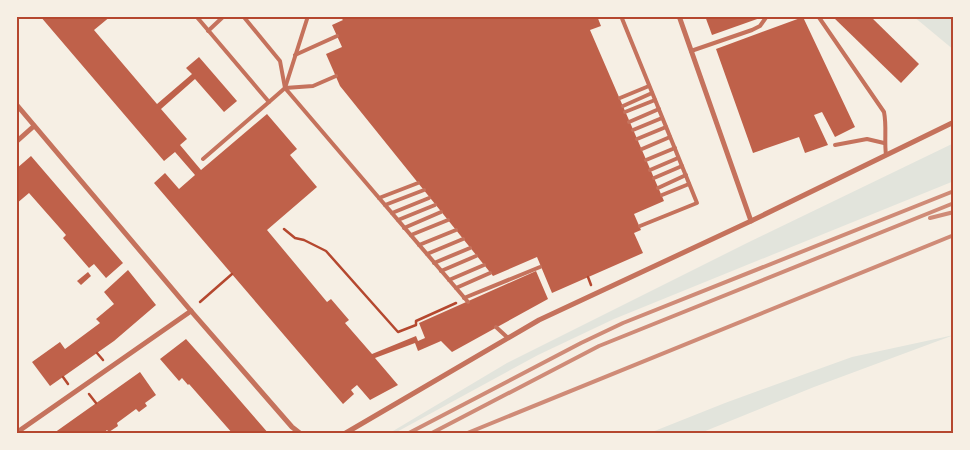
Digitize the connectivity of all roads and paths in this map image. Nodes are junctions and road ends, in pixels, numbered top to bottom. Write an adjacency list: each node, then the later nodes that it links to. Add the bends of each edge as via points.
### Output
1 (196, 16): 9 (lane)
2 (224, 16): 9 (lane)
3 (243, 16): 15 (lane, via 280,61)
4 (308, 16): 12 (lane)
5 (621, 16): 14 (lane)
6 (679, 16): 11 (street)
7 (766, 16): 11 (lane, via 760,26 752,30)
8 (818, 16): 33 (lane, via 884,112)
9 (208, 31): 19 (lane)
10 (337, 36): 12 (lane)
11 (691, 51): 58 (street)
12 (295, 55): 15 (lane)
13 (336, 76): 15 (lane, via 313,86)
14 (649, 86): 16 (lane); 17 (lane)
15 (285, 88): 19 (lane); 50 (lane)
16 (652, 93): 18 (lane); 21 (lane)
17 (620, 98)
18 (655, 100): 22 (lane); 23 (lane)
19 (269, 102): 39 (lane)
20 (16, 104): 27 (street)
21 (623, 106)
22 (659, 109): 24 (lane); 25 (lane)
23 (625, 112)
24 (662, 118): 28 (lane); 29 (lane)
25 (630, 122)
26 (954, 122): 37 (street)
27 (34, 126): 32 (street); 82 (street)
28 (666, 127): 30 (lane); 31 (lane)
29 (634, 130)
30 (670, 138): 35 (lane); 36 (lane)
31 (637, 139)
32 (16, 142)
33 (884, 143): 34 (lane, via 868,139); 37 (lane)
34 (835, 145)
35 (674, 148): 38 (lane); 40 (lane)
36 (642, 150)
37 (886, 155): 58 (street)
38 (678, 158): 41 (lane); 42 (lane)
39 (203, 159)
40 (646, 160)
41 (682, 166): 43 (lane); 44 (lane)
42 (650, 170)
43 (686, 176): 46 (lane); 47 (lane)
44 (654, 178)
45 (418, 183): 50 (lane)
46 (689, 184): 49 (lane); 59 (lane, via 697,203)
47 (658, 188)
48 (424, 190): 52 (lane)
49 (662, 196)
50 (379, 198): 52 (lane)
51 (429, 198): 55 (lane)
52 (385, 205): 55 (lane)
53 (435, 205): 56 (lane)
54 (441, 212): 60 (lane)
55 (392, 213): 56 (lane)
56 (398, 220): 60 (lane)
57 (448, 220): 63 (lane)
58 (751, 221): 84 (street, via 539,320)
59 (640, 226)
60 (404, 228): 63 (lane)
61 (284, 229): 79 (path, via 295,238 326,251 398,332)
62 (456, 230): 65 (lane)
63 (411, 235): 65 (lane)
64 (463, 239): 67 (lane)
65 (419, 245): 67 (lane)
66 (470, 248): 69 (lane)
67 (427, 254): 69 (lane)
68 (476, 256): 72 (lane)
69 (434, 263): 72 (lane)
70 (484, 265): 76 (lane)
71 (540, 266): 79 (lane)
72 (441, 271): 76 (lane)
73 (490, 273): 78 (lane)
74 (232, 274): 80 (path)
75 (588, 277): 77 (path)
76 (449, 280): 78 (lane)
77 (591, 285)
78 (456, 288): 79 (lane)
79 (464, 298): 81 (lane)
80 (200, 302)
81 (468, 302)
82 (191, 311): 91 (street); 92 (street)
83 (496, 328): 84 (lane)
84 (508, 338): 93 (street)
85 (97, 353): 86 (path)
86 (103, 360)
87 (63, 377): 88 (path)
88 (68, 385)
89 (89, 394): 90 (path)
90 (96, 403)
91 (16, 433)
92 (301, 434)
93 (344, 434)

